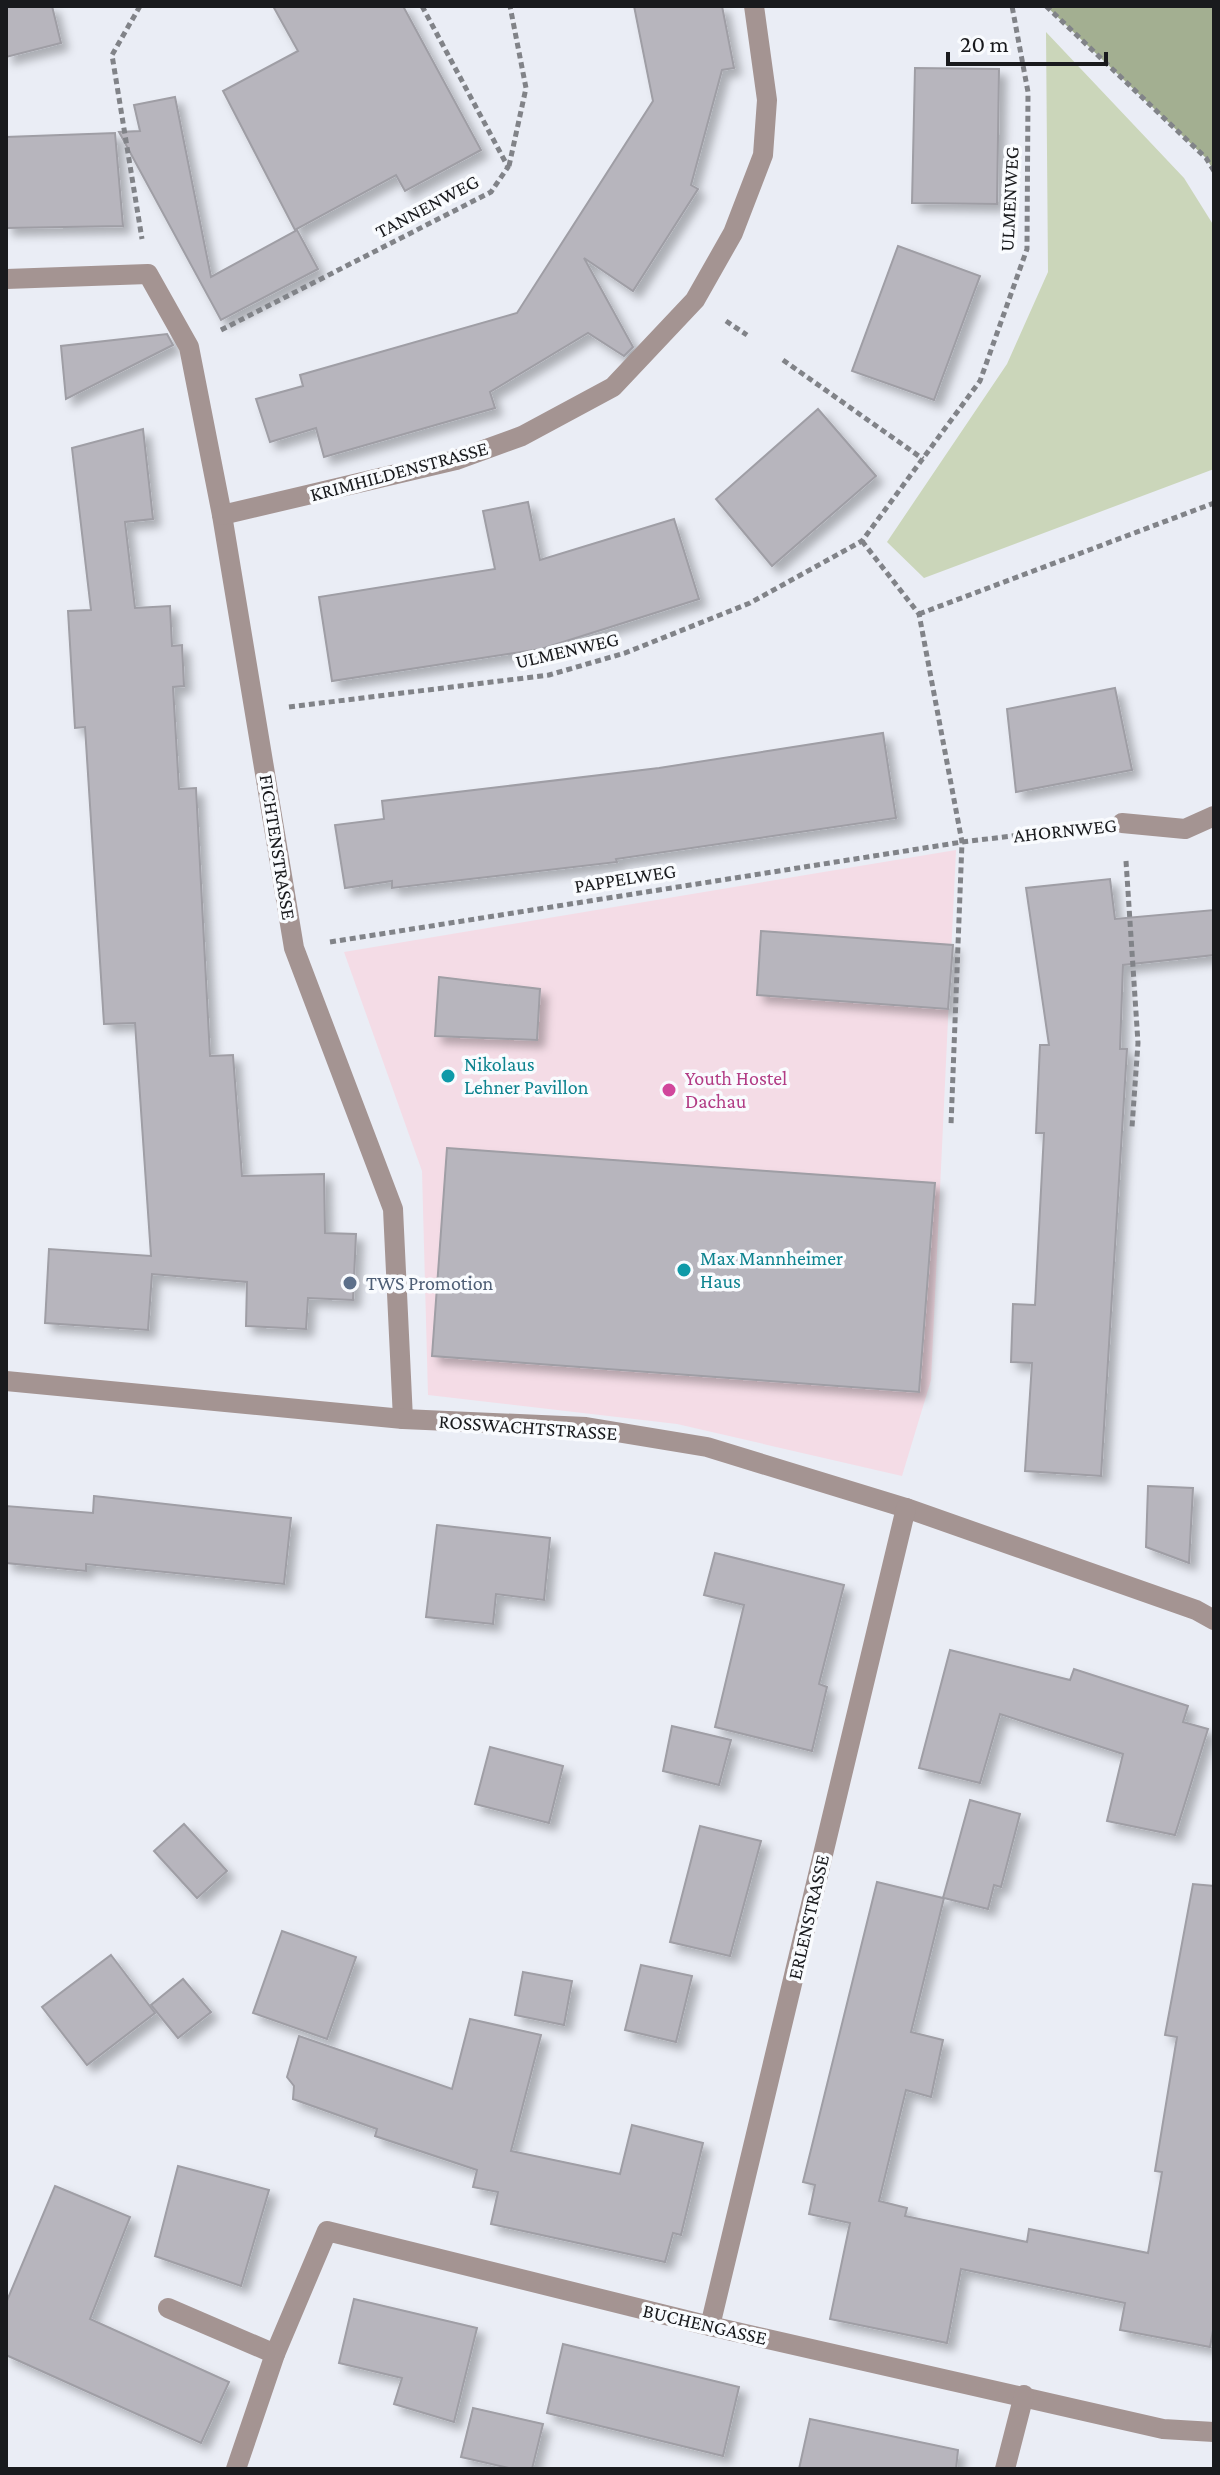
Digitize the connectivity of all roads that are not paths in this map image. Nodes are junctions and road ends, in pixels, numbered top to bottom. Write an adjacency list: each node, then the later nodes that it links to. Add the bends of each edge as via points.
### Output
1 (754, 6): 3 (street, KRIMHILDENSTRASSE, via 767,100 763,155 733,233 695,300 613,387 522,436 456,460)
2 (6, 279): 3 (street, FICHTENSTRASSE, via 148,274 189,347)
3 (222, 515): 7 (street, FICHTENSTRASSE, via 294,948 393,1209)
4 (1214, 816): 5 (street, AHORNWEG, via 1185,829)
5 (1122, 823)
6 (6, 1381): 7 (street, ROSSWACHTSTRASSE)
7 (403, 1419): 8 (street, ROSSWACHTSTRASSE, via 586,1427 707,1447)
8 (906, 1508): 9 (street, ROSSWACHTSTRASSE); 11 (street, ERLENSTRASSE)
9 (1214, 1620)
10 (168, 2308): 12 (street)
11 (710, 2326): 12 (street, BUCHENGASSE, via 327,2231); 13 (street, BUCHENGASSE)
12 (275, 2354): 15 (street, BUCHENGASSE)
13 (1024, 2395): 14 (street, BUCHENGASSE, via 1163,2429); 16 (street)
14 (1214, 2432)
15 (236, 2469)
16 (1005, 2469)

